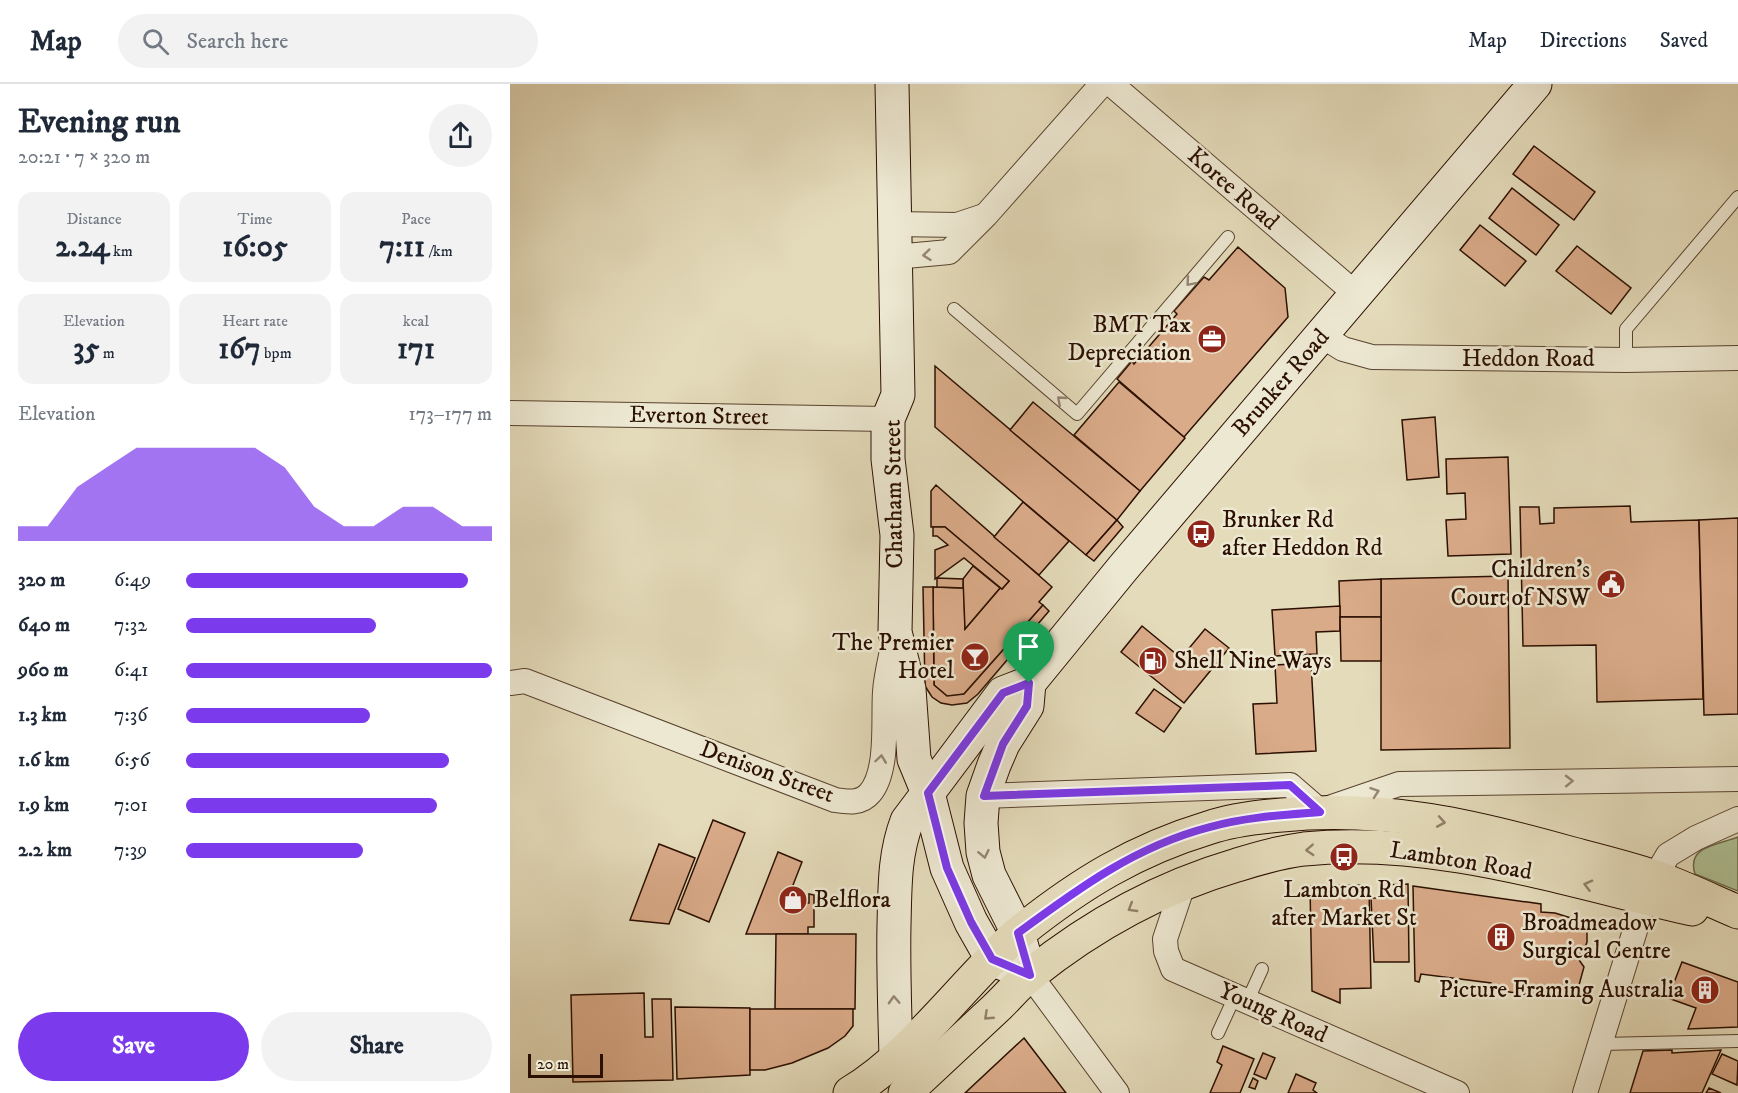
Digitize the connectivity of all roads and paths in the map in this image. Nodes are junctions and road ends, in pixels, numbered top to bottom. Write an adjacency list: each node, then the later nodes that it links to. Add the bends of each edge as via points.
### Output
1 (892, 84): 7 (main road, Chatham Street)
2 (1101, 84): 6 (street)
3 (1111, 84): 10 (street, Koree Road)
4 (1535, 84): 10 (main road, Brunker Road)
5 (1738, 197): 14 (lane, via 1626,329)
6 (986, 215): 7 (street, via 957,225); 9 (street, one-way to 9, via 949,252)
7 (895, 224): 9 (main road, Chatham Street)
8 (1228, 237): 11 (lane, one-way to 11, via 1077,414)
9 (895, 257): 16 (main road, Chatham Street, via 898,395)
10 (1356, 294): 12 (main road, Brunker Road)
11 (954, 309)
12 (1322, 336): 14 (street, Heddon Road, via 1343,349 1372,357); 19 (main road, Brunker Road)
13 (1738, 358): 14 (street, Heddon Road)
14 (1626, 360)
15 (510, 413): 16 (street, Everton Street)
16 (888, 419): 17 (main road, Chatham Street, via 888,459 897,535)
17 (895, 633): 18 (street, Denison Street, one-way to 17, via 525,681 836,800 850,802 871,792 878,776 885,690); 21 (main road, Chatham Street, via 909,689 914,759)
18 (510, 683)
19 (1029, 683): 21 (main road, Brunker Road, via 1003,693); 22 (main road, Brunker Road, via 1027,706 1003,744)
20 (1738, 779): 23 (street, Lambton Road, one-way to 20, via 1400,784)
21 (928, 793): 30 (main road, Chatham Street, via 957,895); 37 (main road, one-way to 21, via 897,856 907,821)
22 (984, 796): 23 (street, via 1290,785); 29 (main road, Brunker Road, one-way to 29, via 981,823 988,874)
23 (1320, 812): 26 (main road, Lambton Road, one-way to 26, via 1410,816 1473,828 1520,839); 29 (main road, Lambton Road, via 1210,827 1151,848 1082,885)
24 (1738, 819): 26 (street, via 1696,837 1668,855)
25 (1184, 882): 26 (main road, Lambton Road, one-way to 25, via 1446,854 1368,848 1304,849 1268,855); 32 (main road, Lambton Road, one-way to 32, via 1141,902); 33 (street, Young Road, via 1165,939 1173,969)
26 (1650, 888): 27 (main road, Lambton Road); 28 (main road, Lambton Road); 36 (street)
27 (1738, 912)
28 (1738, 920)
29 (1018, 933): 30 (main road, Lambton Road); 32 (main road, Brunker Road)
30 (992, 959): 32 (main road); 37 (main road, Lambton Road)
31 (1262, 969): 33 (lane)
32 (1030, 975): 39 (main road, Lambton Road, one-way to 39); 40 (street)
33 (1241, 999): 34 (lane); 41 (street, Young Road)
34 (1218, 1033)
35 (1738, 1041): 36 (lane)
36 (1601, 1044): 42 (street)
37 (896, 1058): 38 (main road, Lambton Road)
38 (850, 1093)
39 (905, 1093)
40 (1117, 1093)
41 (1457, 1093)
42 (1585, 1093)

